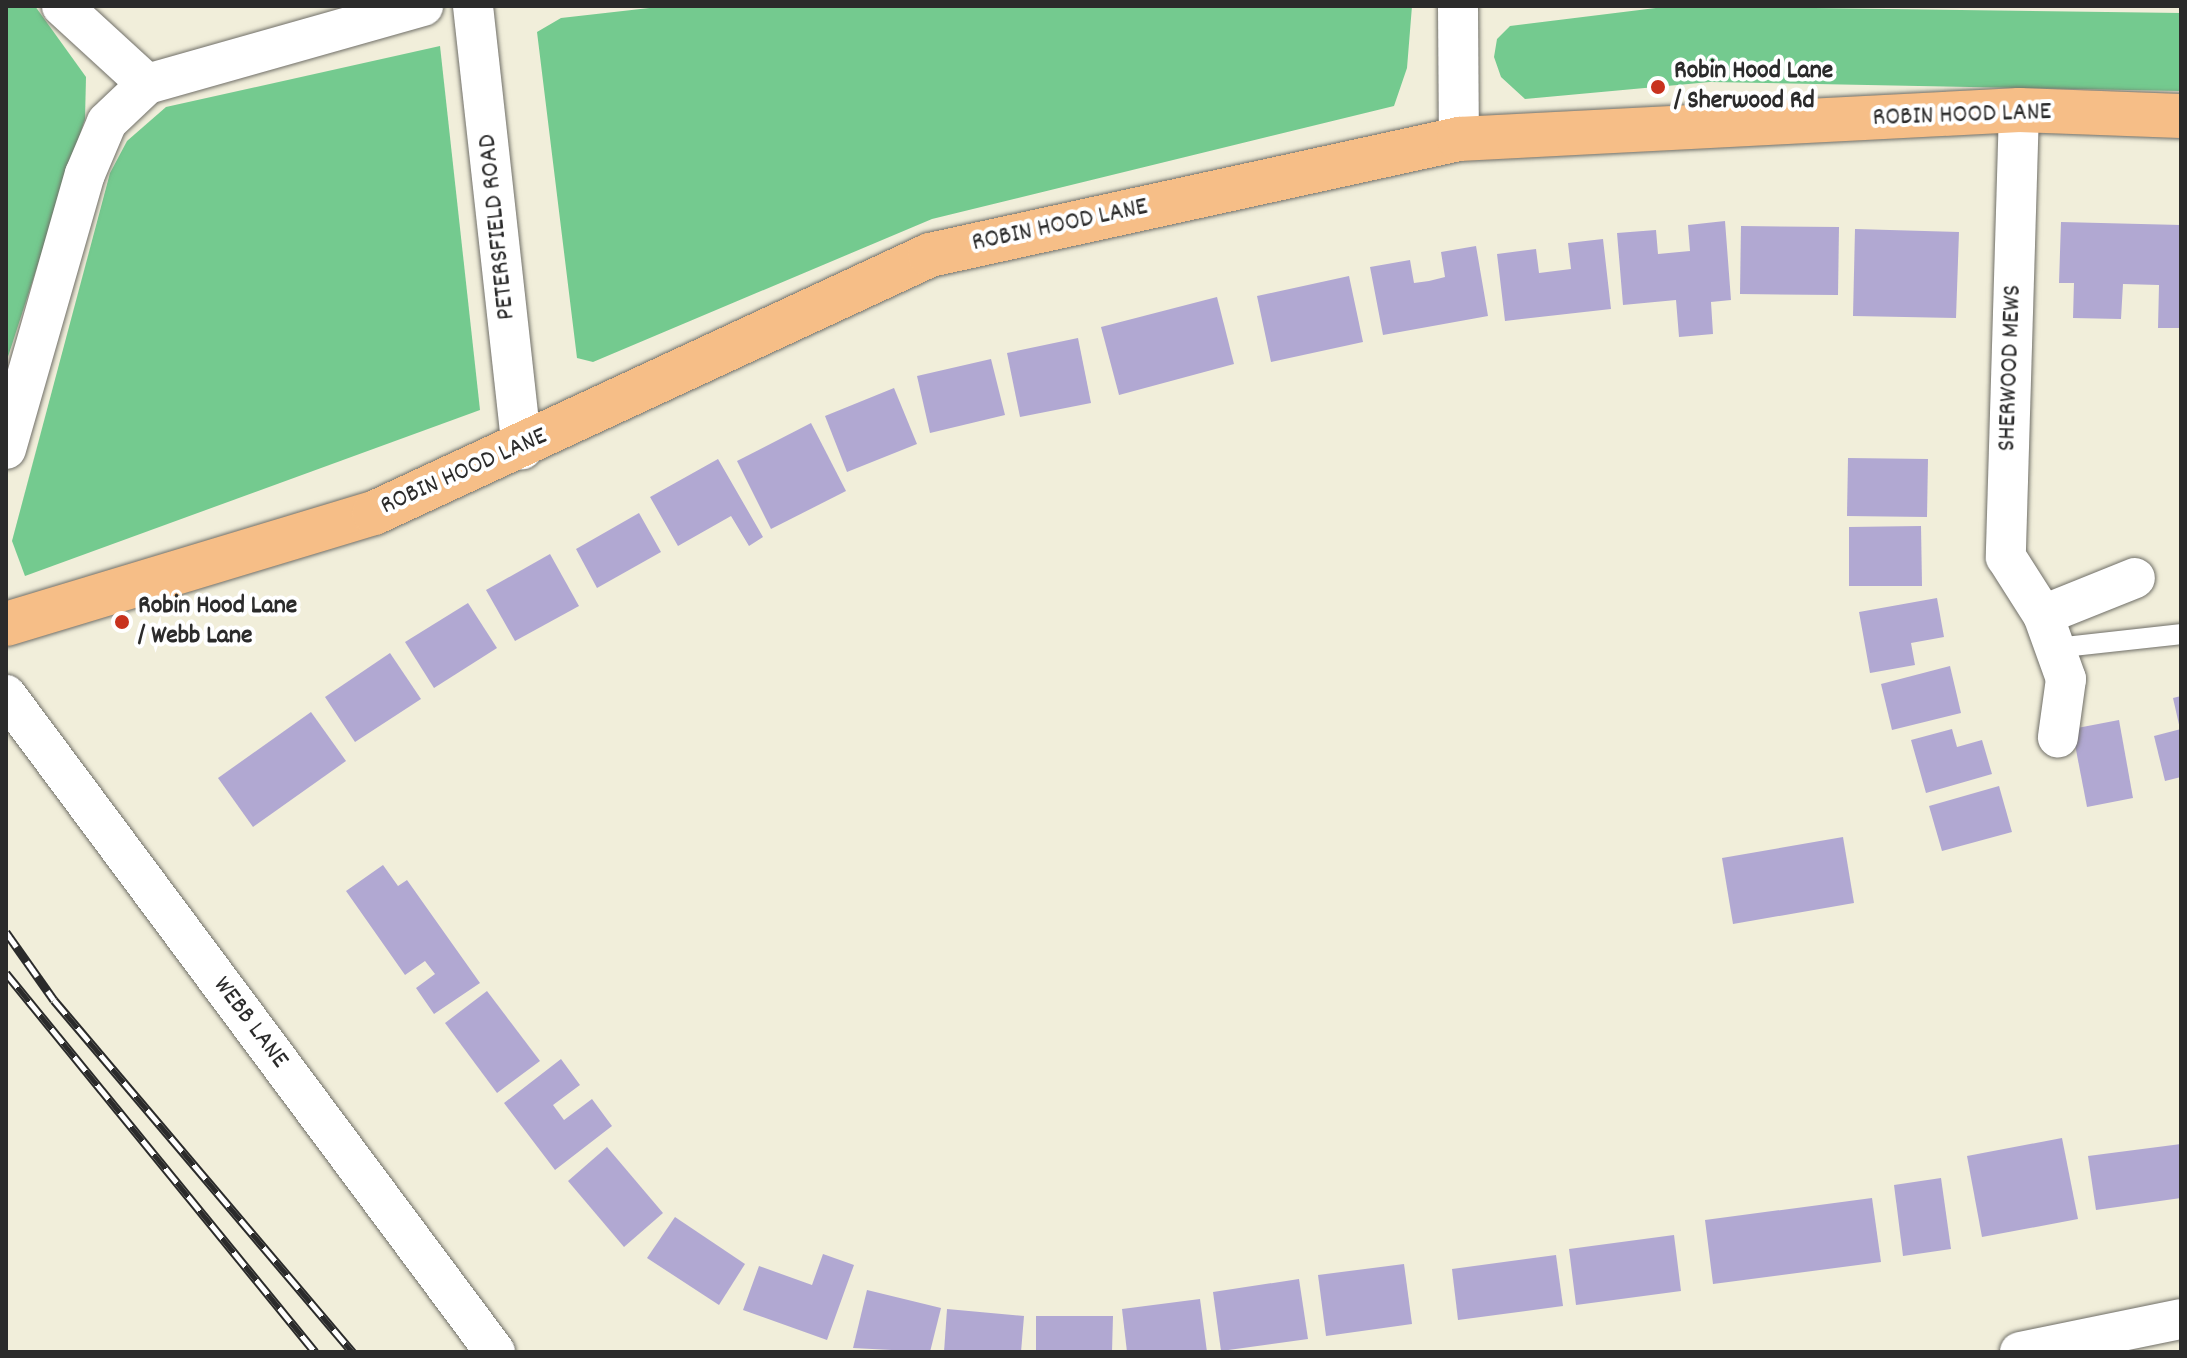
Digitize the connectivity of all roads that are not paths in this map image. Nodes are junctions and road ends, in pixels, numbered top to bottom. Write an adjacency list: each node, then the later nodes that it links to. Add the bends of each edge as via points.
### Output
1 (62, 6): 5 (street)
2 (423, 6): 5 (street)
3 (473, 6): 10 (street, PETERSFIELD ROAD)
4 (1458, 6): 8 (street)
5 (147, 84): 9 (street, via 107,122 85,174)
6 (2019, 110): 7 (main road, ROBIN HOOD LANE); 8 (main road, ROBIN HOOD LANE); 13 (street, SHERWOOD MEWS, via 2006,557)
7 (2181, 116)
8 (1459, 139): 10 (main road, ROBIN HOOD LANE, via 930,255)
9 (6, 449)
10 (522, 449): 12 (main road, ROBIN HOOD LANE, via 374,513)
11 (2135, 578): 13 (street)
12 (6, 624)
13 (2049, 632): 14 (lane); 16 (street, SHERWOOD MEWS, via 2066,679)
14 (2181, 634)
15 (6, 695): 18 (street, WEBB LANE)
16 (2058, 737)
17 (2181, 1319): 19 (street)
18 (495, 1352)
19 (2020, 1352)

